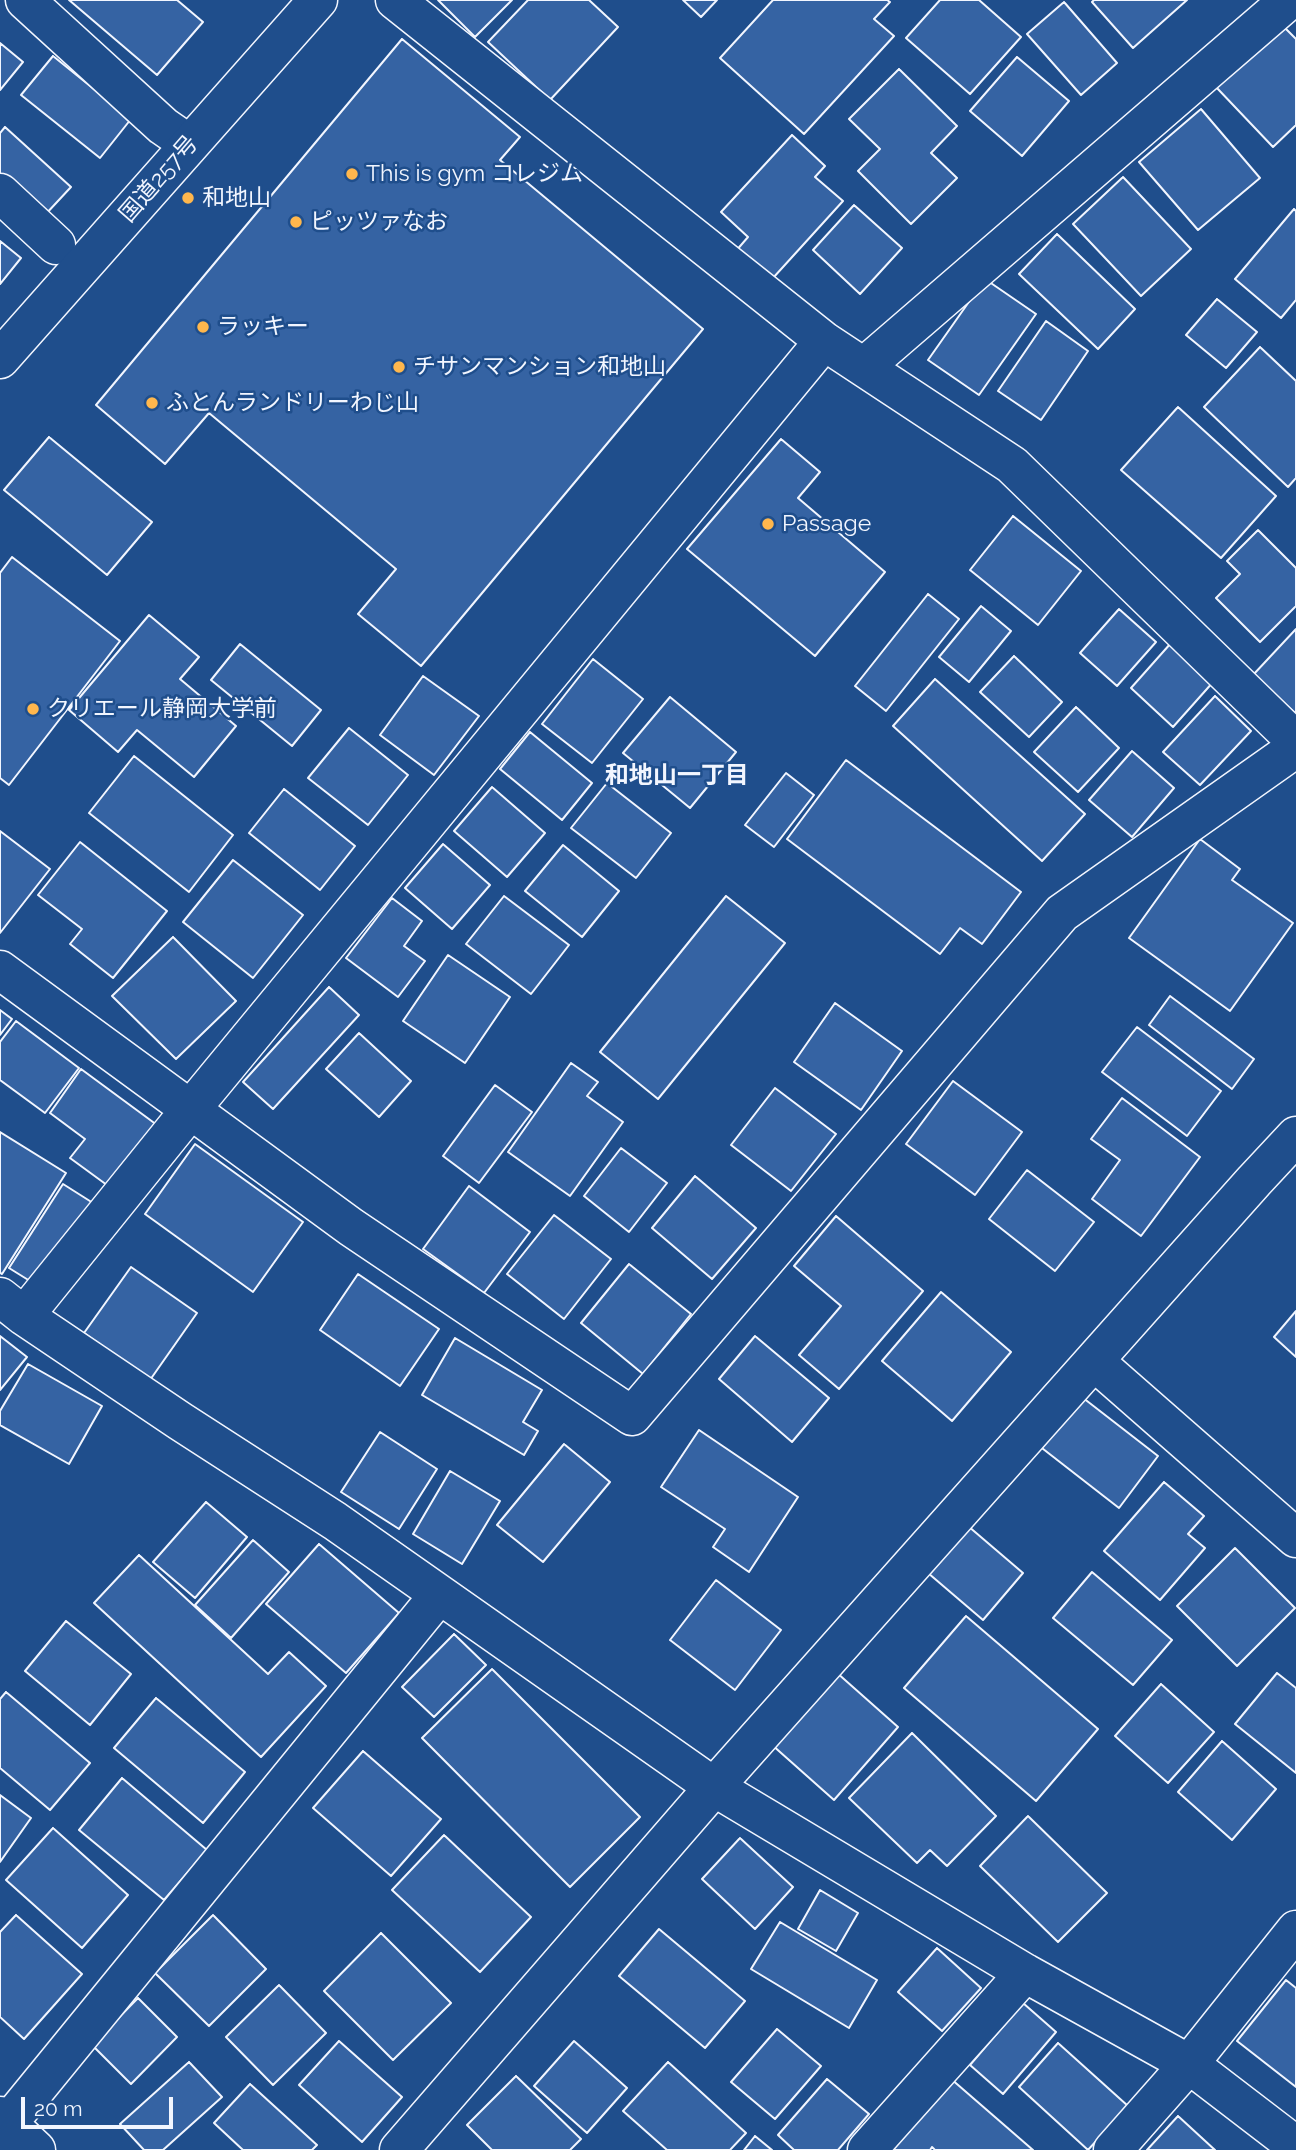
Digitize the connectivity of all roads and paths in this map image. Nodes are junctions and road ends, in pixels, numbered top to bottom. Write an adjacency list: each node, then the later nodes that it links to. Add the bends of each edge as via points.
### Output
1 (25, 0): 5 (main road, via 163,126)
2 (318, 0): 5 (main road, 国道257号)
3 (395, 0): 8 (main road)
4 (1289, 0): 10 (main road)
5 (189, 144): 9 (main road, 国道257号)
6 (0, 193): 7 (main road)
7 (56, 244)
8 (824, 341): 10 (main road); 14 (main road)
9 (0, 359)
10 (865, 366): 11 (main road, via 1012,465)
11 (1296, 741)
12 (1296, 748): 14 (main road, via 1062,913 632,1416 351,1227)
13 (0, 970): 14 (main road)
14 (191, 1109): 16 (main road)
15 (1296, 1136): 17 (main road)
16 (12, 1306): 19 (main road)
17 (1094, 1361): 18 (main road); 20 (main road)
18 (1296, 1538)
19 (439, 1595): 20 (main road); 24 (main road)
20 (714, 1787): 22 (main road); 27 (main road)
21 (1296, 1930): 23 (main road)
22 (1025, 1973): 23 (main road); 28 (main road)
23 (1189, 2064): 25 (main road); 29 (main road)
24 (3, 2124): 26 (main road)
25 (1296, 2146)
26 (36, 2150)
27 (399, 2150)
28 (867, 2150)
29 (1113, 2150)

